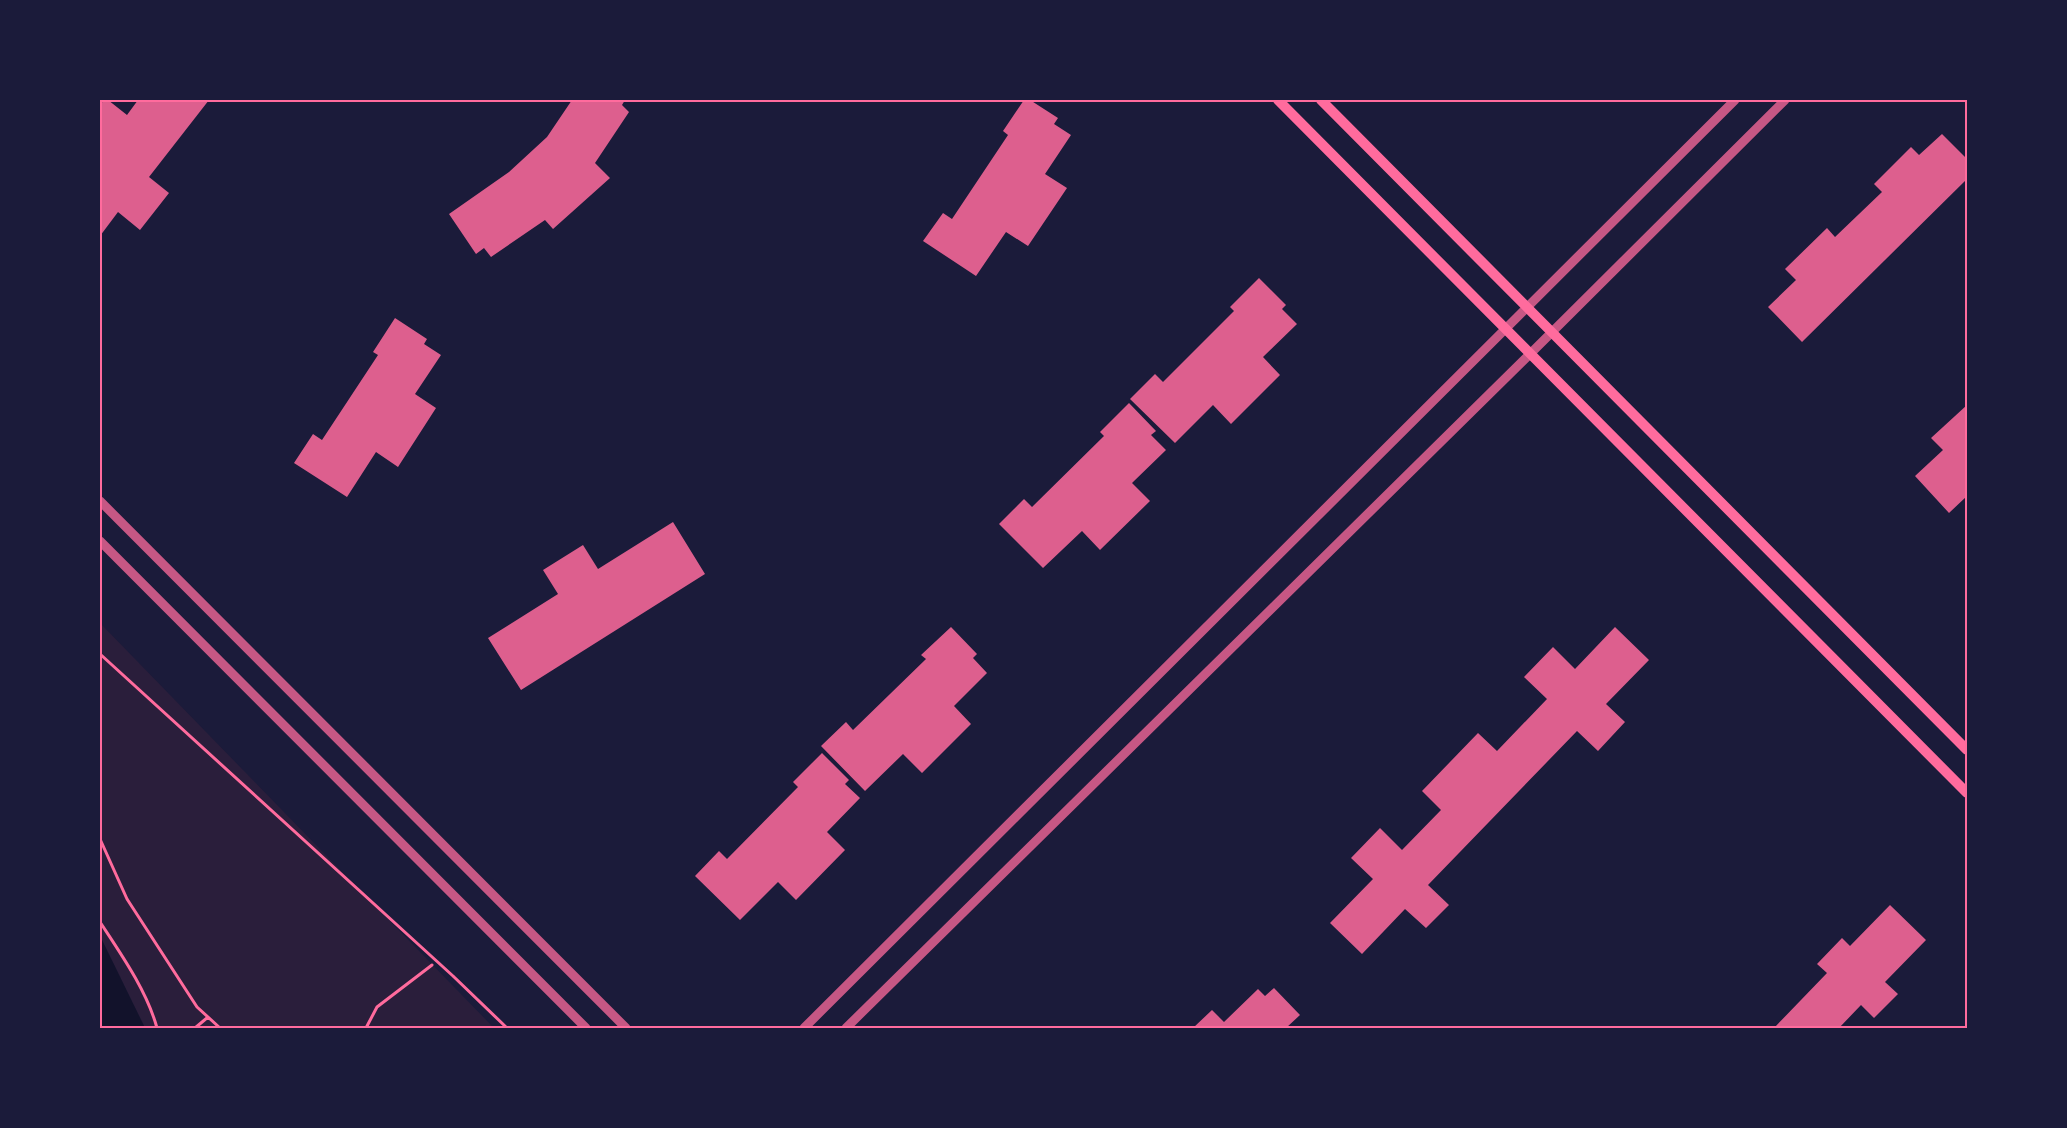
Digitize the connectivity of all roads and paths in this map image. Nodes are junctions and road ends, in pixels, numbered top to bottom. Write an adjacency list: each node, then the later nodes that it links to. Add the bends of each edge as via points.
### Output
1 (1278, 100): 6 (main road)
2 (1321, 100): 5 (main road)
3 (1735, 100): 5 (street)
4 (1785, 100): 7 (street)
5 (1527, 307): 6 (street); 7 (main road)
6 (1505, 328): 8 (main road); 25 (street)
7 (1552, 332): 8 (street); 12 (main road)
8 (1530, 354): 13 (main road); 26 (street)
9 (100, 501): 24 (street)
10 (100, 541): 23 (street)
11 (100, 654): 22 (path)
12 (1967, 750)
13 (1967, 793)
14 (100, 839): 17 (path, via 126,899 197,1007)
15 (100, 922): 18 (path, via 127,964)
16 (432, 965): 21 (path, via 377,1007)
17 (208, 1017): 19 (path); 20 (path)
18 (157, 1028)
19 (195, 1028)
20 (220, 1028)
21 (366, 1028)
22 (507, 1028)
23 (586, 1028)
24 (626, 1028)
25 (804, 1028)
26 (846, 1028)

